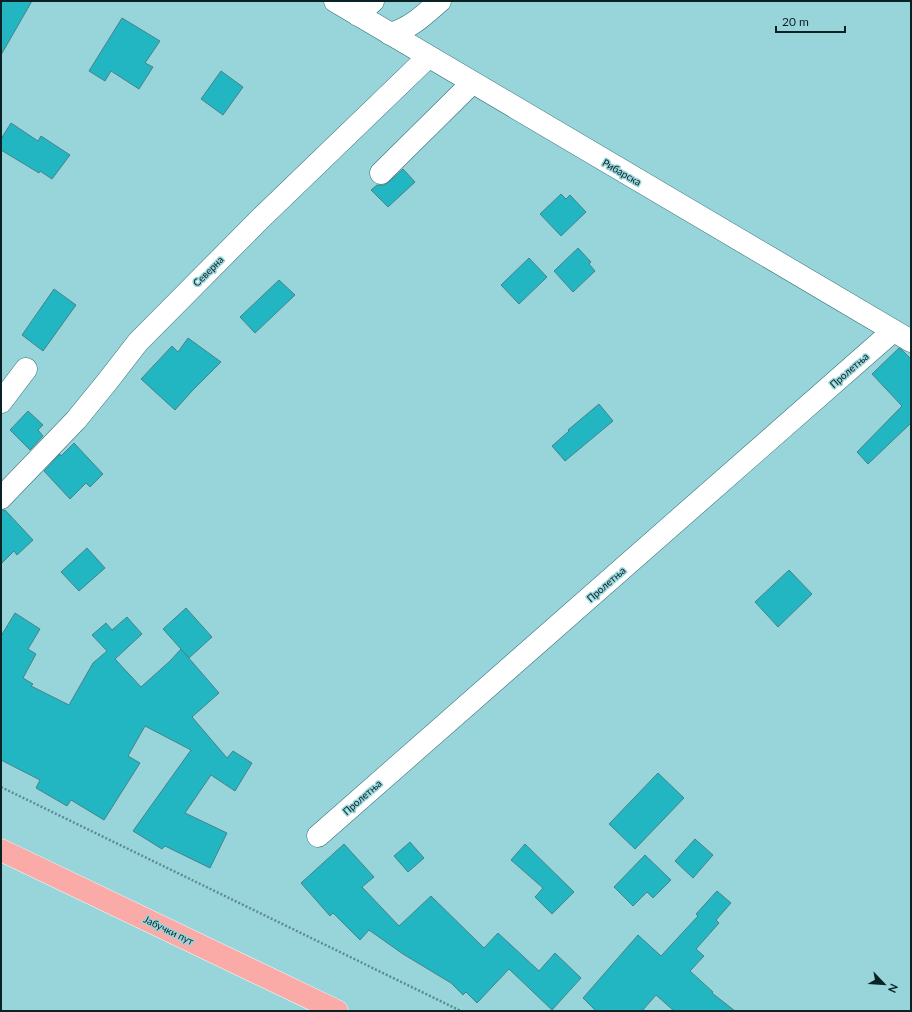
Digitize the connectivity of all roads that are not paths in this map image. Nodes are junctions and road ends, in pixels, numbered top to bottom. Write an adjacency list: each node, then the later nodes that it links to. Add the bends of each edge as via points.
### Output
1 (334, 1): 3 (lane, Рибарска)
2 (440, 1): 4 (lane, via 420,19)
3 (365, 8): 4 (lane, Рибарска)
4 (390, 34): 5 (lane, Рибарска)
5 (428, 57): 6 (lane, Рибарска); 11 (lane, Северна, via 261,218 138,342 76,420)
6 (472, 83): 7 (lane); 8 (lane, Рибарска)
7 (381, 173)
8 (902, 336): 12 (lane, Пролетња)
9 (26, 369): 10 (lane)
10 (1, 402)
11 (1, 498)
12 (318, 836)
13 (1, 850): 14 (main road, Јабучки пут)
14 (337, 1011)

